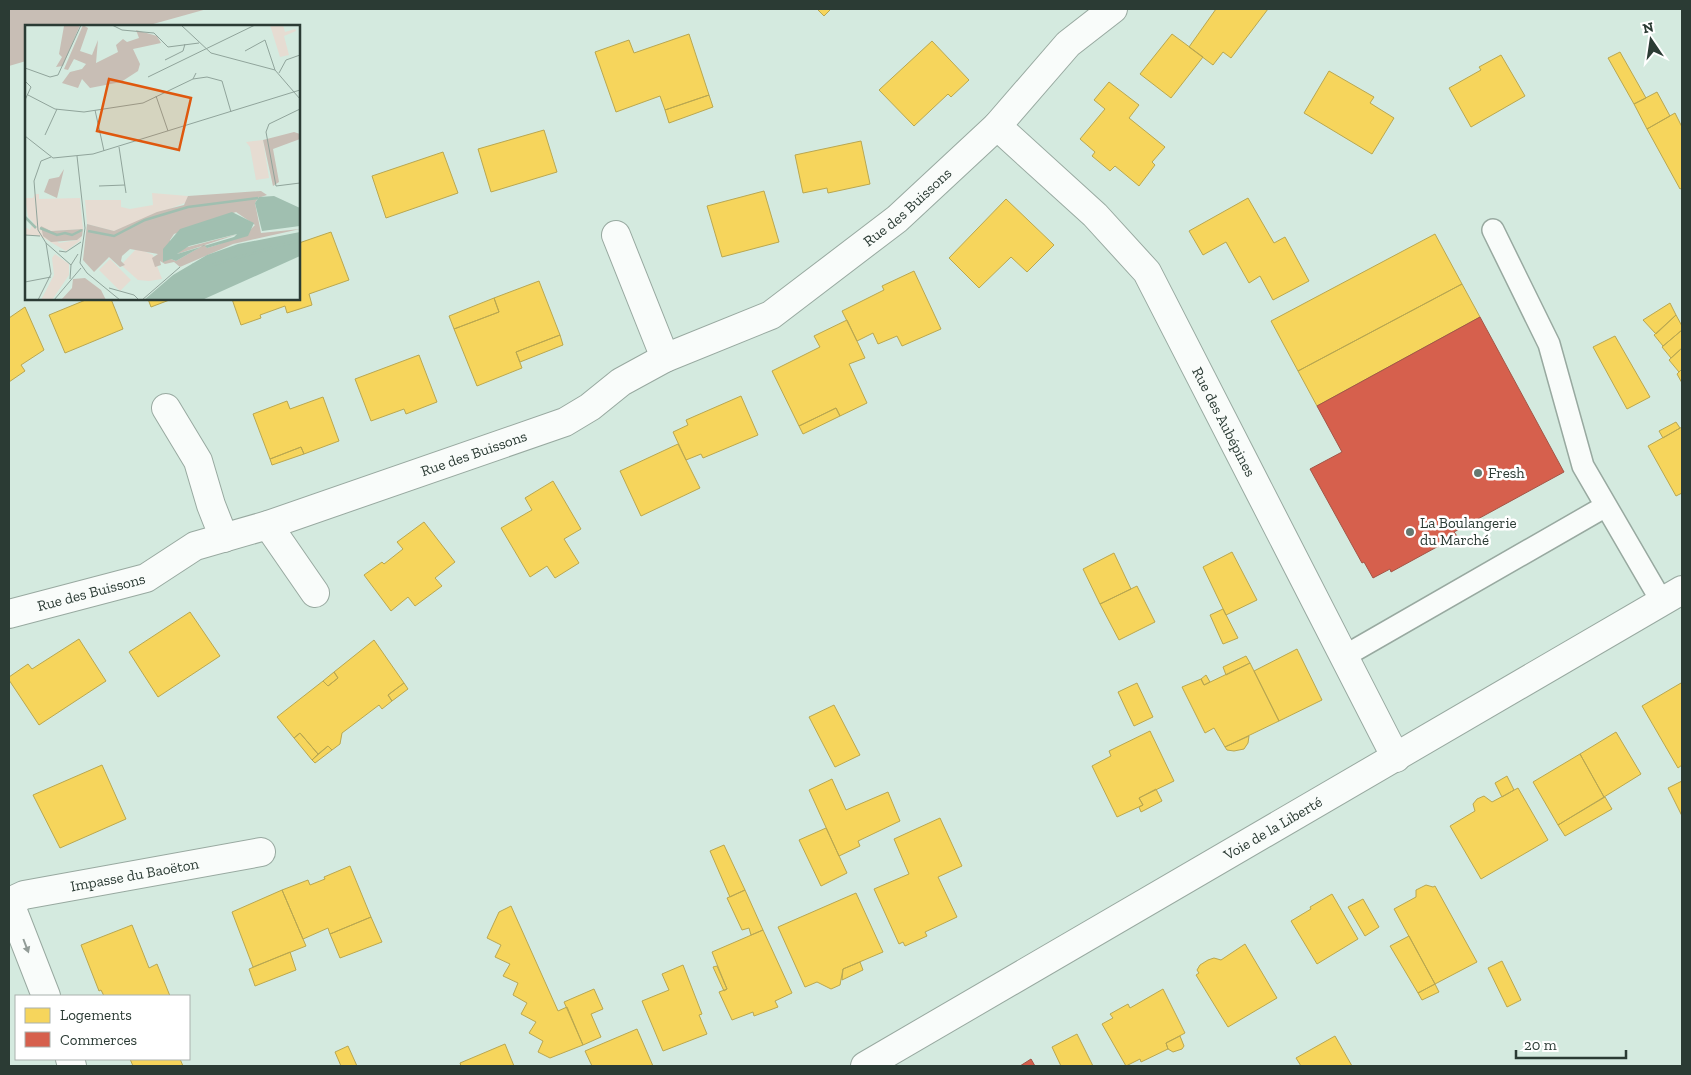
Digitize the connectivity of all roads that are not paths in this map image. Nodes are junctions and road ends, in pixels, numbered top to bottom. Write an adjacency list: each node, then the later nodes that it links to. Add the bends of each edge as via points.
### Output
1 (1113, 9): 2 (street, Rue des Buissons, via 1068,44)
2 (997, 126): 5 (street, Rue des Buissons, via 897,219 771,314); 13 (street, Rue des Aubépines, via 1095,214 1147,272)
3 (1493, 230): 7 (lane, via 1549,344 1583,466)
4 (616, 235): 5 (street)
5 (666, 358): 8 (street, Rue des Buissons, via 621,382 566,422)
6 (166, 408): 9 (street, via 198,461)
7 (1606, 506): 11 (lane); 13 (lane)
8 (268, 525): 9 (street, Rue des Buissons); 10 (street)
9 (224, 538): 12 (street, Rue des Buissons, via 194,546 146,578)
10 (315, 593)
11 (1672, 596): 14 (street, Voie de la Liberté)
12 (9, 614)
13 (1343, 657): 14 (street, Rue des Aubépines)
14 (1396, 758): 18 (street, Voie de la Liberté)
15 (261, 852): 16 (street, Impasse du Baoëton)
16 (9, 901): 17 (street, one-way to 17)
17 (46, 995)
18 (864, 1066)

